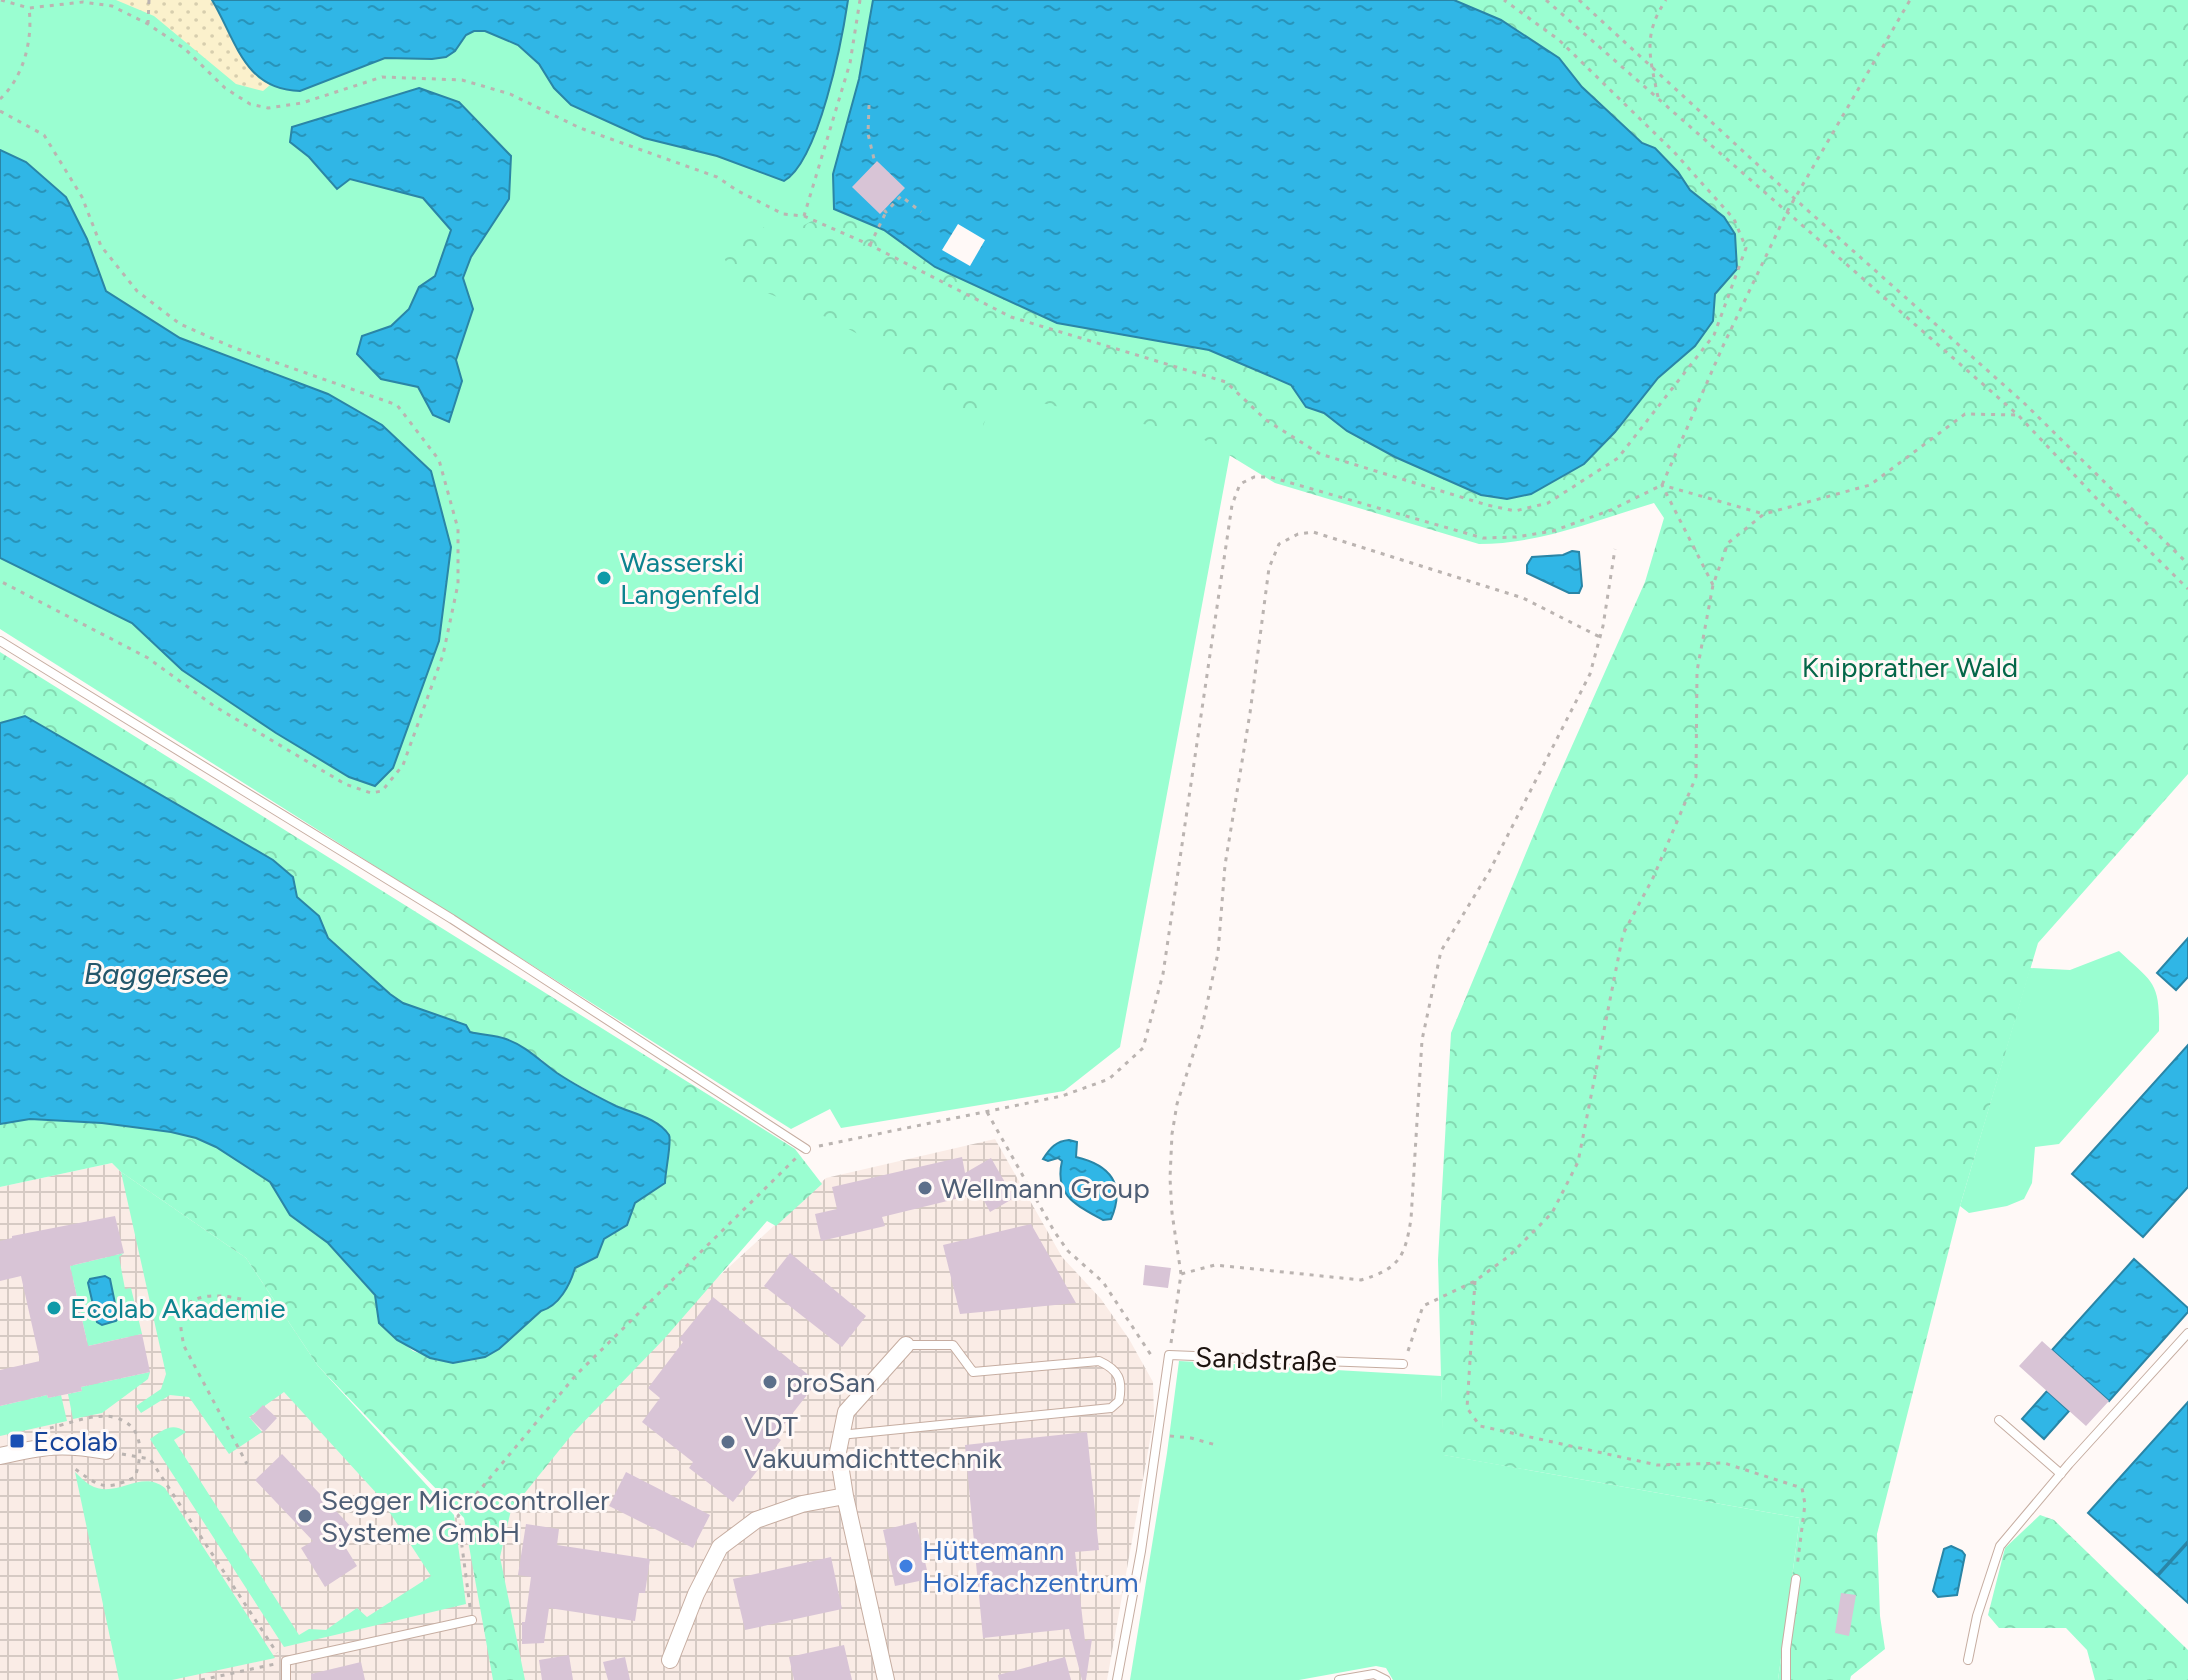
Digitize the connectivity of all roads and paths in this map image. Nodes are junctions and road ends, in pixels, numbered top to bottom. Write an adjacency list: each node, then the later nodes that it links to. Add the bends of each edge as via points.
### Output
1 (1, 0): 9 (path)
2 (149, 0): 10 (path)
3 (860, 0): 20 (path, via 850,63)
4 (1504, 0): 21 (path, via 1559,40 1674,152 1734,219 1746,248 1714,335 1618,458 1548,503 1515,511 1487,505 1320,454 1266,420 1226,382 1011,317)
5 (1546, 0): 12 (path)
6 (1579, 0): 11 (path)
7 (1666, 0): 11 (path, via 1653,19)
8 (1910, 0): 17 (path)
9 (29, 8): 10 (path, via 83,2 112,6); 13 (path, via 32,28 24,60)
10 (148, 24): 20 (path, via 250,104 268,108 302,103 382,77 462,80 717,177 783,214)
11 (1651, 66): 12 (path); 17 (path)
12 (1658, 97): 18 (path)
13 (0, 99)
14 (869, 105): 16 (path)
15 (0, 111): 27 (path, via 44,135 82,197 101,246 137,291 180,324 397,405 439,460 458,529 458,584 443,655 403,765 382,791 371,793 345,784 214,706 148,658)
16 (875, 163)
17 (1795, 199): 18 (path); 26 (path, via 2024,403)
18 (1788, 210): 22 (path); 23 (path)
19 (921, 212): 21 (path, via 901,196 885,211)
20 (804, 216): 21 (path)
21 (870, 245)
22 (2018, 415): 24 (path, via 1965,414 1870,485); 29 (path)
23 (1662, 485): 24 (path); 28 (path); 32 (path, via 1553,531 1483,538 1270,477 1240,484 1232,505 1163,974 1143,1048 1109,1079 1062,1096)
24 (1764, 514): 28 (path, via 1728,543)
25 (1615, 549): 30 (path)
26 (2188, 564)
27 (0, 581)
28 (1713, 585): 35 (path, via 1697,671 1696,777 1623,934 1578,1162 1552,1213)
29 (2188, 589)
30 (1600, 637): 34 (path, via 1590,674 1553,748 1441,951 1422,1040 1411,1219 1407,1245 1397,1263 1361,1280 1215,1265); 34 (path, via 1523,598 1313,532 1279,544 1269,568 1225,865 1218,953 1172,1134 1172,1213)
31 (0, 641): 33 (lane, via 452,919)
32 (987, 1112): 33 (path); 41 (path, via 1054,1231 1103,1282)
33 (806, 1149): 52 (path, via 576,1375 458,1516)
34 (1181, 1274): 39 (path)
35 (1475, 1281): 40 (path, via 1423,1306); 51 (path, via 1467,1408 1480,1426 1657,1465 1724,1463 1802,1488 1805,1504)
36 (241, 1299): 48 (path, via 222,1295 189,1304 182,1313 181,1332)
37 (2188, 1333): 49 (lane)
38 (906, 1345): 43 (street, via 846,1412); 43 (lane, via 953,1345 973,1372 1099,1361 1120,1376 1119,1401 1111,1408)
39 (1169, 1355): 40 (lane, Sandstraße); 41 (lane, Sandstraße)
40 (1403, 1364)
41 (1167, 1377): 44 (lane, Sandstraße)
42 (1999, 1420): 49 (lane)
43 (840, 1435): 50 (street)
44 (1158, 1435): 45 (path); 59 (lane, Sandstraße)
45 (1216, 1445)
46 (106, 1451): 47 (street, via 71,1444); 55 (path, via 150,1459)
47 (0, 1456)
48 (247, 1464)
49 (2061, 1474): 54 (lane, via 2000,1546)
50 (845, 1496): 53 (street, via 756,1520 720,1547); 58 (street)
51 (1796, 1579): 62 (lane)
52 (472, 1620): 55 (lane)
53 (670, 1660)
54 (1968, 1660)
55 (286, 1661): 56 (path); 57 (lane)
56 (201, 1680)
57 (286, 1680)
58 (886, 1680)
59 (1117, 1680)
60 (1339, 1680): 61 (lane, via 1374,1674)
61 (1386, 1680)
62 (1786, 1680)

